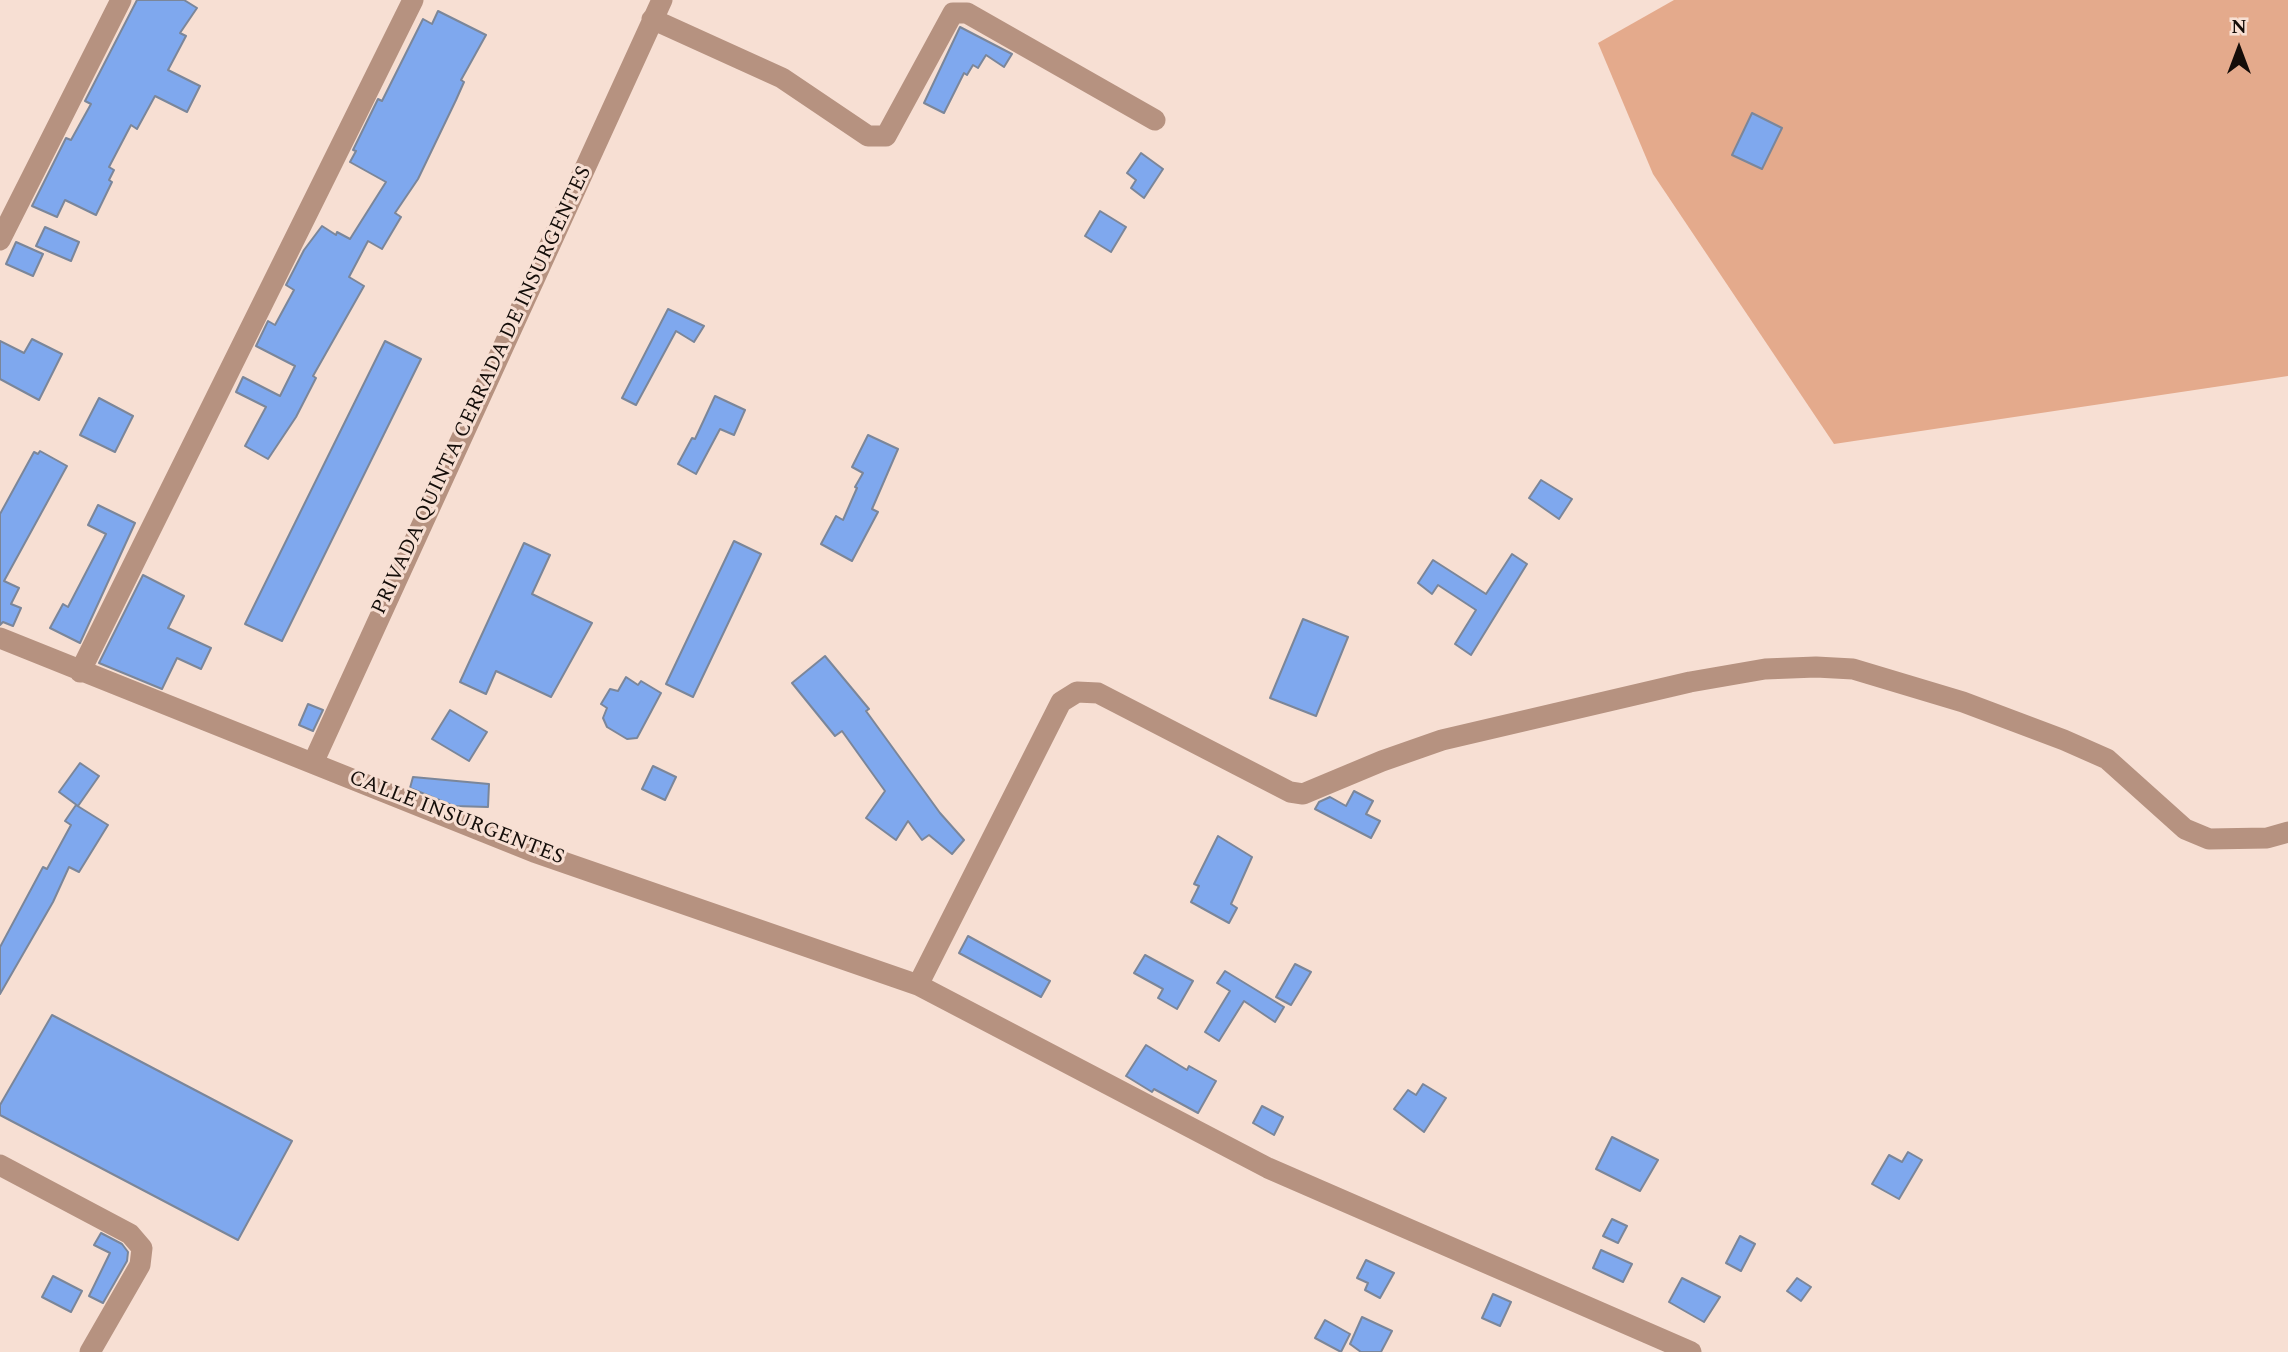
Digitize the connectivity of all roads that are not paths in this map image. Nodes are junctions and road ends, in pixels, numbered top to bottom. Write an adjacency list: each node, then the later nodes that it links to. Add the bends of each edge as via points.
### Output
1 (121, 0): 5 (street)
2 (413, 0): 7 (street)
3 (657, 9): 4 (street, via 782,78 868,136 886,136 953,13 967,13); 8 (street, PRIVADA QUINTA CERRADA DE INSURGENTES)
4 (1154, 120)
5 (0, 240)
6 (0, 638): 7 (street, CALLE INSURGENTES)
7 (80, 672): 8 (street, CALLE INSURGENTES)
8 (313, 763): 10 (street, CALLE INSURGENTES, via 534,852)
9 (2288, 832): 10 (street, via 2267,838 2209,839 2185,829 2107,759 1963,702 1853,669 1765,669 1677,685 1443,740 1303,794 1290,792 1098,693 1077,692 1061,702)
10 (918, 985): 13 (street, CALLE INSURGENTES, via 1268,1168)
11 (0, 1166): 12 (street, via 130,1234 142,1248 140,1265)
12 (90, 1352)
13 (1691, 1352)

